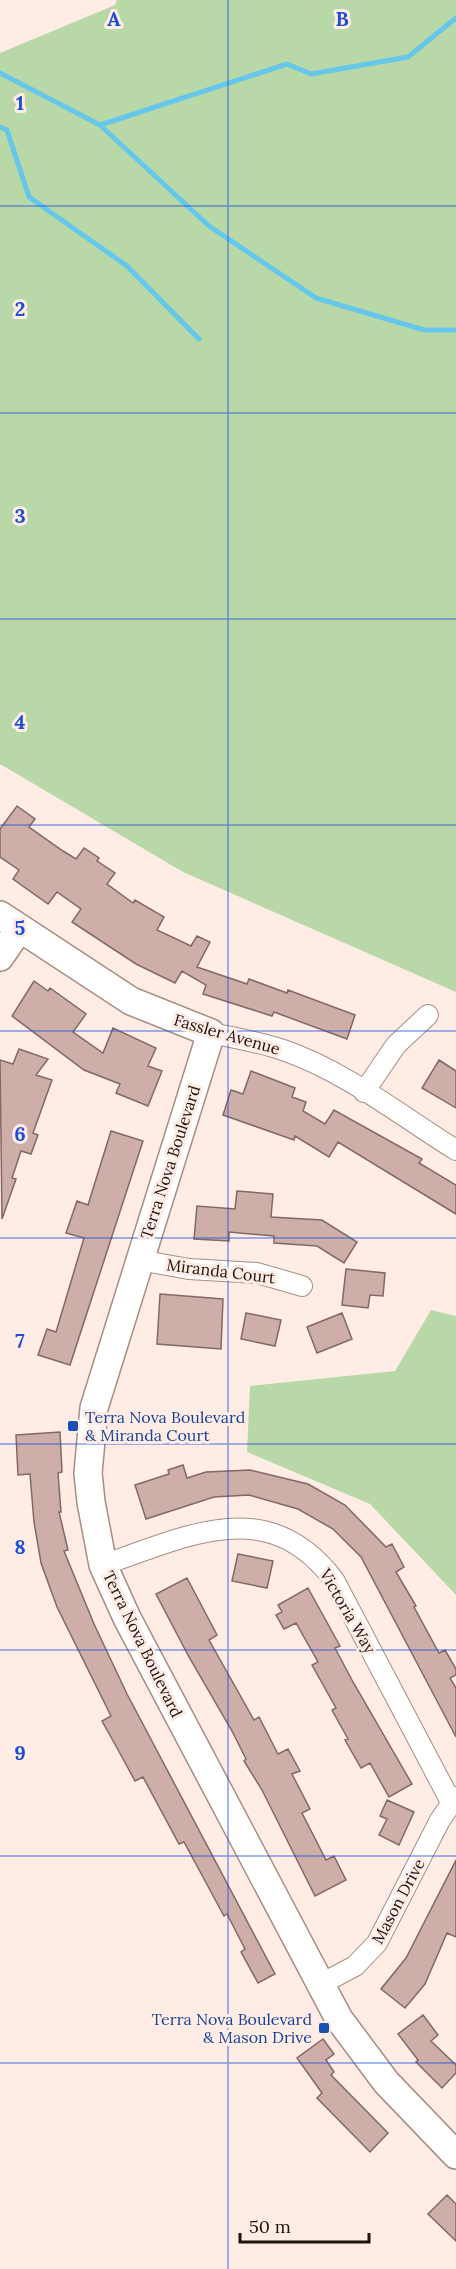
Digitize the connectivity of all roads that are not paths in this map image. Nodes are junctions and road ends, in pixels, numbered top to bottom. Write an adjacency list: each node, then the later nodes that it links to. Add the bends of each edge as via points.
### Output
1 (10, 922): 2 (street); 4 (street, Fassler Avenue, via 131,1001)
2 (0, 957)
3 (428, 1016): 5 (street, via 396,1045)
4 (211, 1033): 5 (street, Fassler Avenue, via 285,1050 333,1072); 7 (street, Terra Nova Boulevard)
5 (364, 1092): 6 (street, Fassler Avenue)
6 (456, 1150)
7 (139, 1260): 8 (street, Miranda Court, via 189,1269 257,1273); 9 (street, Terra Nova Boulevard, via 102,1375 90,1443 91,1502)
8 (302, 1286)
9 (103, 1564): 10 (street, Victoria Way, via 218,1528 247,1528 299,1544 319,1560 334,1580); 11 (street, Terra Nova Boulevard, via 127,1618)
10 (454, 1799): 11 (street, Mason Drive, via 377,1943 355,1966)
11 (319, 1985): 12 (street, Terra Nova Boulevard, via 386,2082)
12 (456, 2156)

